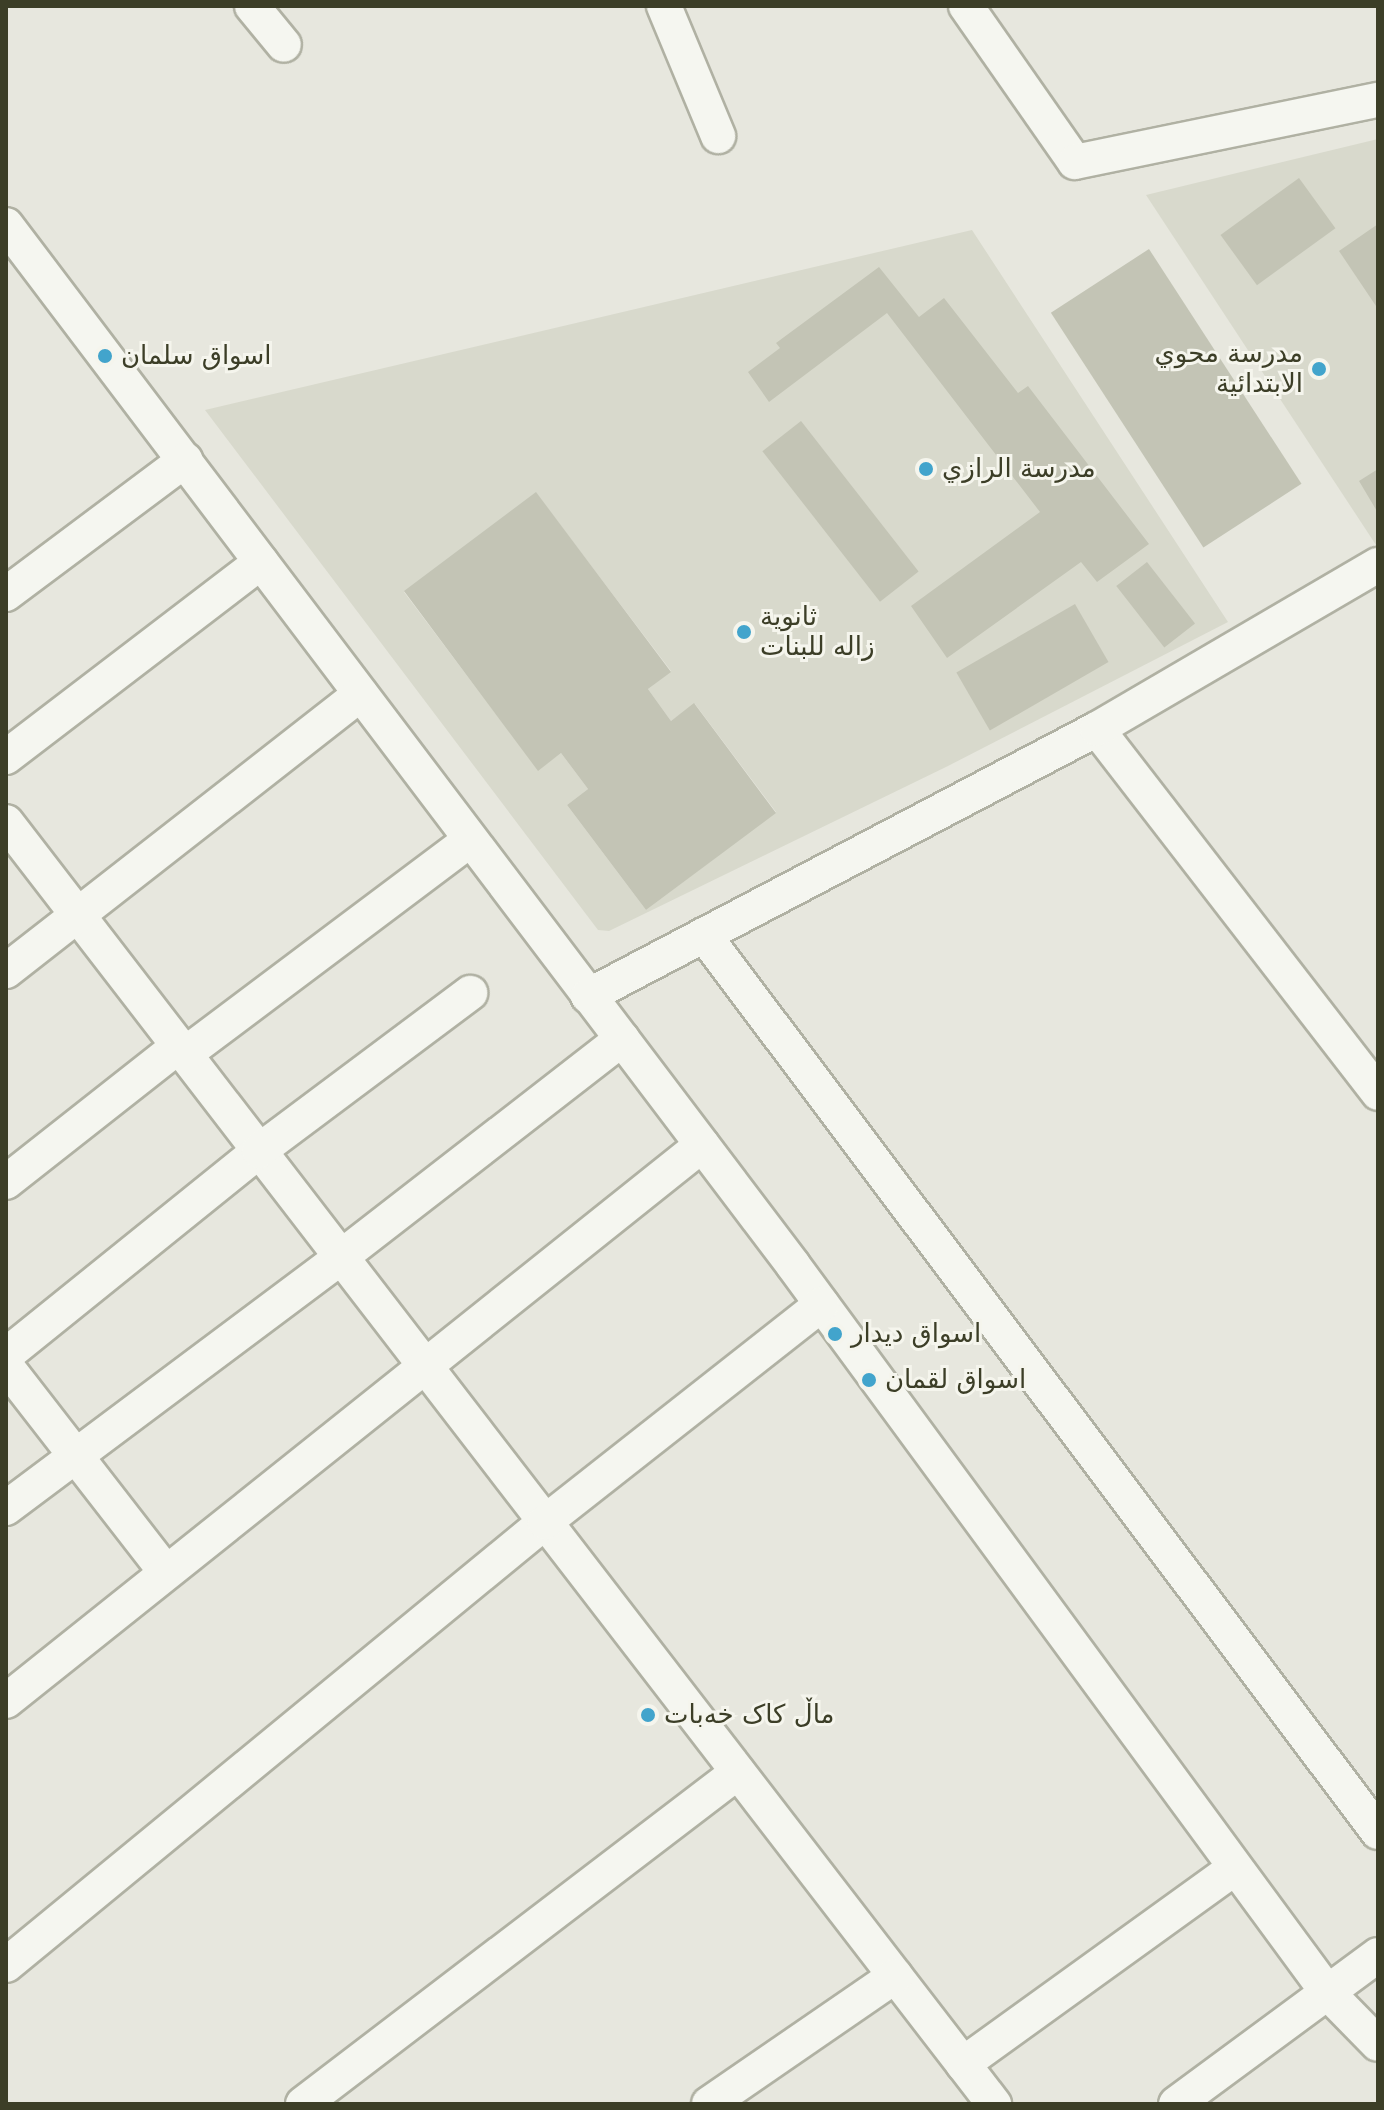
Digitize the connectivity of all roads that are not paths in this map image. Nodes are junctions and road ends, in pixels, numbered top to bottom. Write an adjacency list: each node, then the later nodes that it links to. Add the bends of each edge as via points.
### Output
1 (252, 6): 4 (street)
2 (664, 6): 6 (street)
3 (966, 6): 5 (street, via 1075,162)
4 (284, 45)
5 (1378, 100)
6 (718, 136)
7 (6, 225): 8 (street)
8 (185, 460): 9 (street); 11 (street)
9 (261, 562): 12 (street); 14 (street)
10 (1378, 565): 13 (street)
11 (6, 594)
12 (361, 694): 16 (street); 17 (street)
13 (1097, 729): 18 (street); 24 (street)
14 (6, 757)
15 (6, 822): 17 (street)
16 (470, 840): 21 (street); 23 (street)
17 (77, 914): 19 (street); 23 (street)
18 (704, 935): 21 (street); 39 (street)
19 (6, 971)
20 (470, 993): 26 (street)
21 (588, 996): 22 (street)
22 (622, 1039): 25 (street); 28 (street)
23 (182, 1050): 26 (street); 27 (street)
24 (1378, 1093)
25 (702, 1145): 29 (street); 31 (street)
26 (259, 1151): 28 (street); 30 (street)
27 (6, 1182)
28 (341, 1257): 31 (street); 33 (street)
29 (822, 1304): 35 (street); 40 (street)
30 (6, 1355)
31 (424, 1364): 35 (street); 36 (street)
32 (6, 1366): 33 (street)
33 (75, 1455): 34 (street); 36 (street)
34 (6, 1508)
35 (545, 1522): 38 (street); 42 (street)
36 (165, 1571): 37 (street)
37 (6, 1701)
38 (738, 1772): 43 (street); 47 (street)
39 (1378, 1832)
40 (1235, 1868): 44 (street); 46 (street)
41 (1378, 1955): 44 (street)
42 (6, 1965)
43 (895, 1976): 46 (street); 48 (street)
44 (1328, 1993): 45 (street); 50 (street)
45 (1378, 2044)
46 (963, 2064): 49 (street)
47 (303, 2104)
48 (709, 2104)
49 (994, 2104)
50 (1176, 2104)

